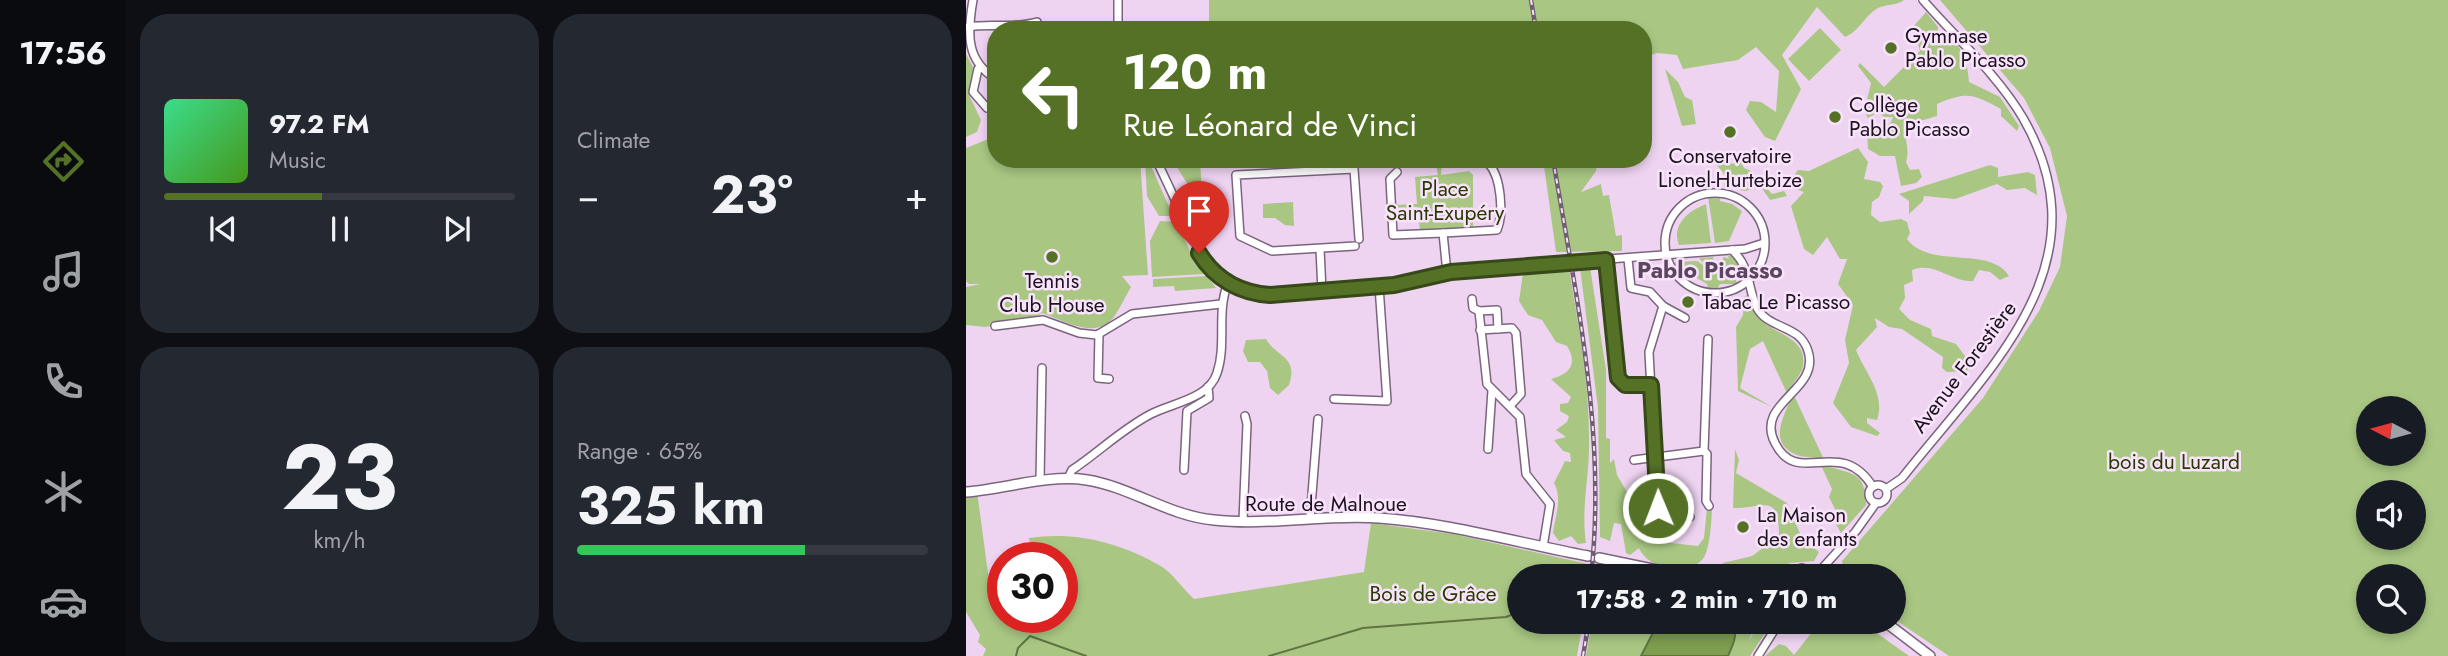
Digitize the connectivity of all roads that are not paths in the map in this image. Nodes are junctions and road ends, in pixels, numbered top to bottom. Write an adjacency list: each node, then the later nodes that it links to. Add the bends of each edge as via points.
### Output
1 (973, 0): 6 (street)
2 (1118, 0): 4 (street)
3 (1923, 0): 56 (street, Avenue Forestière, via 2021,116 2044,169 2050,238 2040,288 2016,334 1902,478)
4 (1118, 21)
5 (987, 24): 6 (street)
6 (968, 27): 7 (street, via 968,50)
7 (978, 69): 8 (street); 9 (street, via 972,92)
8 (987, 74)
9 (987, 108)
10 (1160, 168): 26 (street, via 1199,253)
11 (1491, 168): 13 (street, via 1497,178 1497,230)
12 (1397, 172): 13 (street, via 1390,179 1393,235)
13 (1443, 233): 24 (street)
14 (1359, 239): 17 (street, via 1354,169 1236,175 1240,236 1272,251)
15 (1765, 242): 18 (street); 20 (street, via 1761,222 1750,206 1735,197 1710,193 1690,200 1673,217 1666,235); 23 (street)
16 (1354, 246): 17 (street)
17 (1320, 249): 28 (street)
18 (1745, 249): 19 (street); 23 (street, via 1757,254)
19 (1732, 250): 20 (street); 25 (street, via 1744,262)
20 (1667, 256): 21 (street); 25 (street, via 1681,280 1704,293 1732,291)
21 (1628, 259): 22 (street); 31 (street, via 1631,288 1650,292)
22 (1606, 260): 24 (street, bridge); 41 (street, via 1618,378 1625,385)
23 (1759, 265): 25 (street)
24 (1447, 273): 27 (street)
25 (1750, 280): 55 (street, via 1763,316 1797,333 1809,353 1805,380 1773,416 1777,447 1800,464 1849,463 1864,473)
26 (1228, 283): 28 (street, via 1263,295); 30 (street)
27 (1379, 286): 28 (street); 44 (street, via 1387,401)
28 (1322, 291)
29 (1472, 299): 32 (street, via 1473,308)
30 (1221, 304): 37 (street, via 1132,314); 42 (street, via 1219,366)
31 (1663, 306): 33 (street); 41 (street, via 1650,346)
32 (1479, 311): 35 (street, via 1497,310); 36 (street)
33 (1685, 318)
34 (995, 326): 37 (street, via 1043,320)
35 (1499, 329): 36 (street); 45 (street, via 1512,328 1516,333 1521,394)
36 (1480, 330): 43 (street, via 1484,377)
37 (1099, 334): 40 (street, via 1098,378)
38 (1708, 339): 49 (street)
39 (1042, 368): 54 (street)
40 (1109, 379)
41 (1651, 385): 50 (street)
42 (1209, 387): 52 (street, via 1209,398 1187,411); 53 (street, via 1138,422 1072,470)
43 (1492, 390): 45 (street); 48 (street)
44 (1334, 399)
45 (1511, 405): 63 (street, via 1522,424 1526,474 1550,504)
46 (1245, 416): 62 (street)
47 (1318, 418): 61 (street)
48 (1488, 449)
49 (1704, 451): 50 (street); 59 (street)
50 (1656, 457): 51 (street); 60 (street, via 1658,508 1668,515)
51 (1634, 460)
52 (1184, 470)
53 (1068, 478): 54 (main road, Route de Malnoue); 62 (main road, Route de Malnoue, via 1103,484 1190,516)
54 (1040, 480): 57 (main road, Route de Malnoue)
55 (1873, 487): 56 (street); 58 (street, via 1869,495)
56 (1886, 489): 58 (street, via 1886,498)
57 (966, 492)
58 (1876, 503): 67 (street)
59 (1709, 506)
60 (1690, 517)
61 (1310, 519): 62 (main road, Route de Malnoue); 63 (main road, Route de Malnoue, via 1402,520)
62 (1243, 522)
63 (1543, 547): 64 (main road, Route de Malnoue)
64 (1588, 556)
65 (1599, 558): 66 (main road)
66 (1628, 564)
67 (1827, 564)
68 (1772, 634): 70 (street)
69 (1901, 634): 71 (main road)
70 (1758, 656)
71 (1930, 656)

